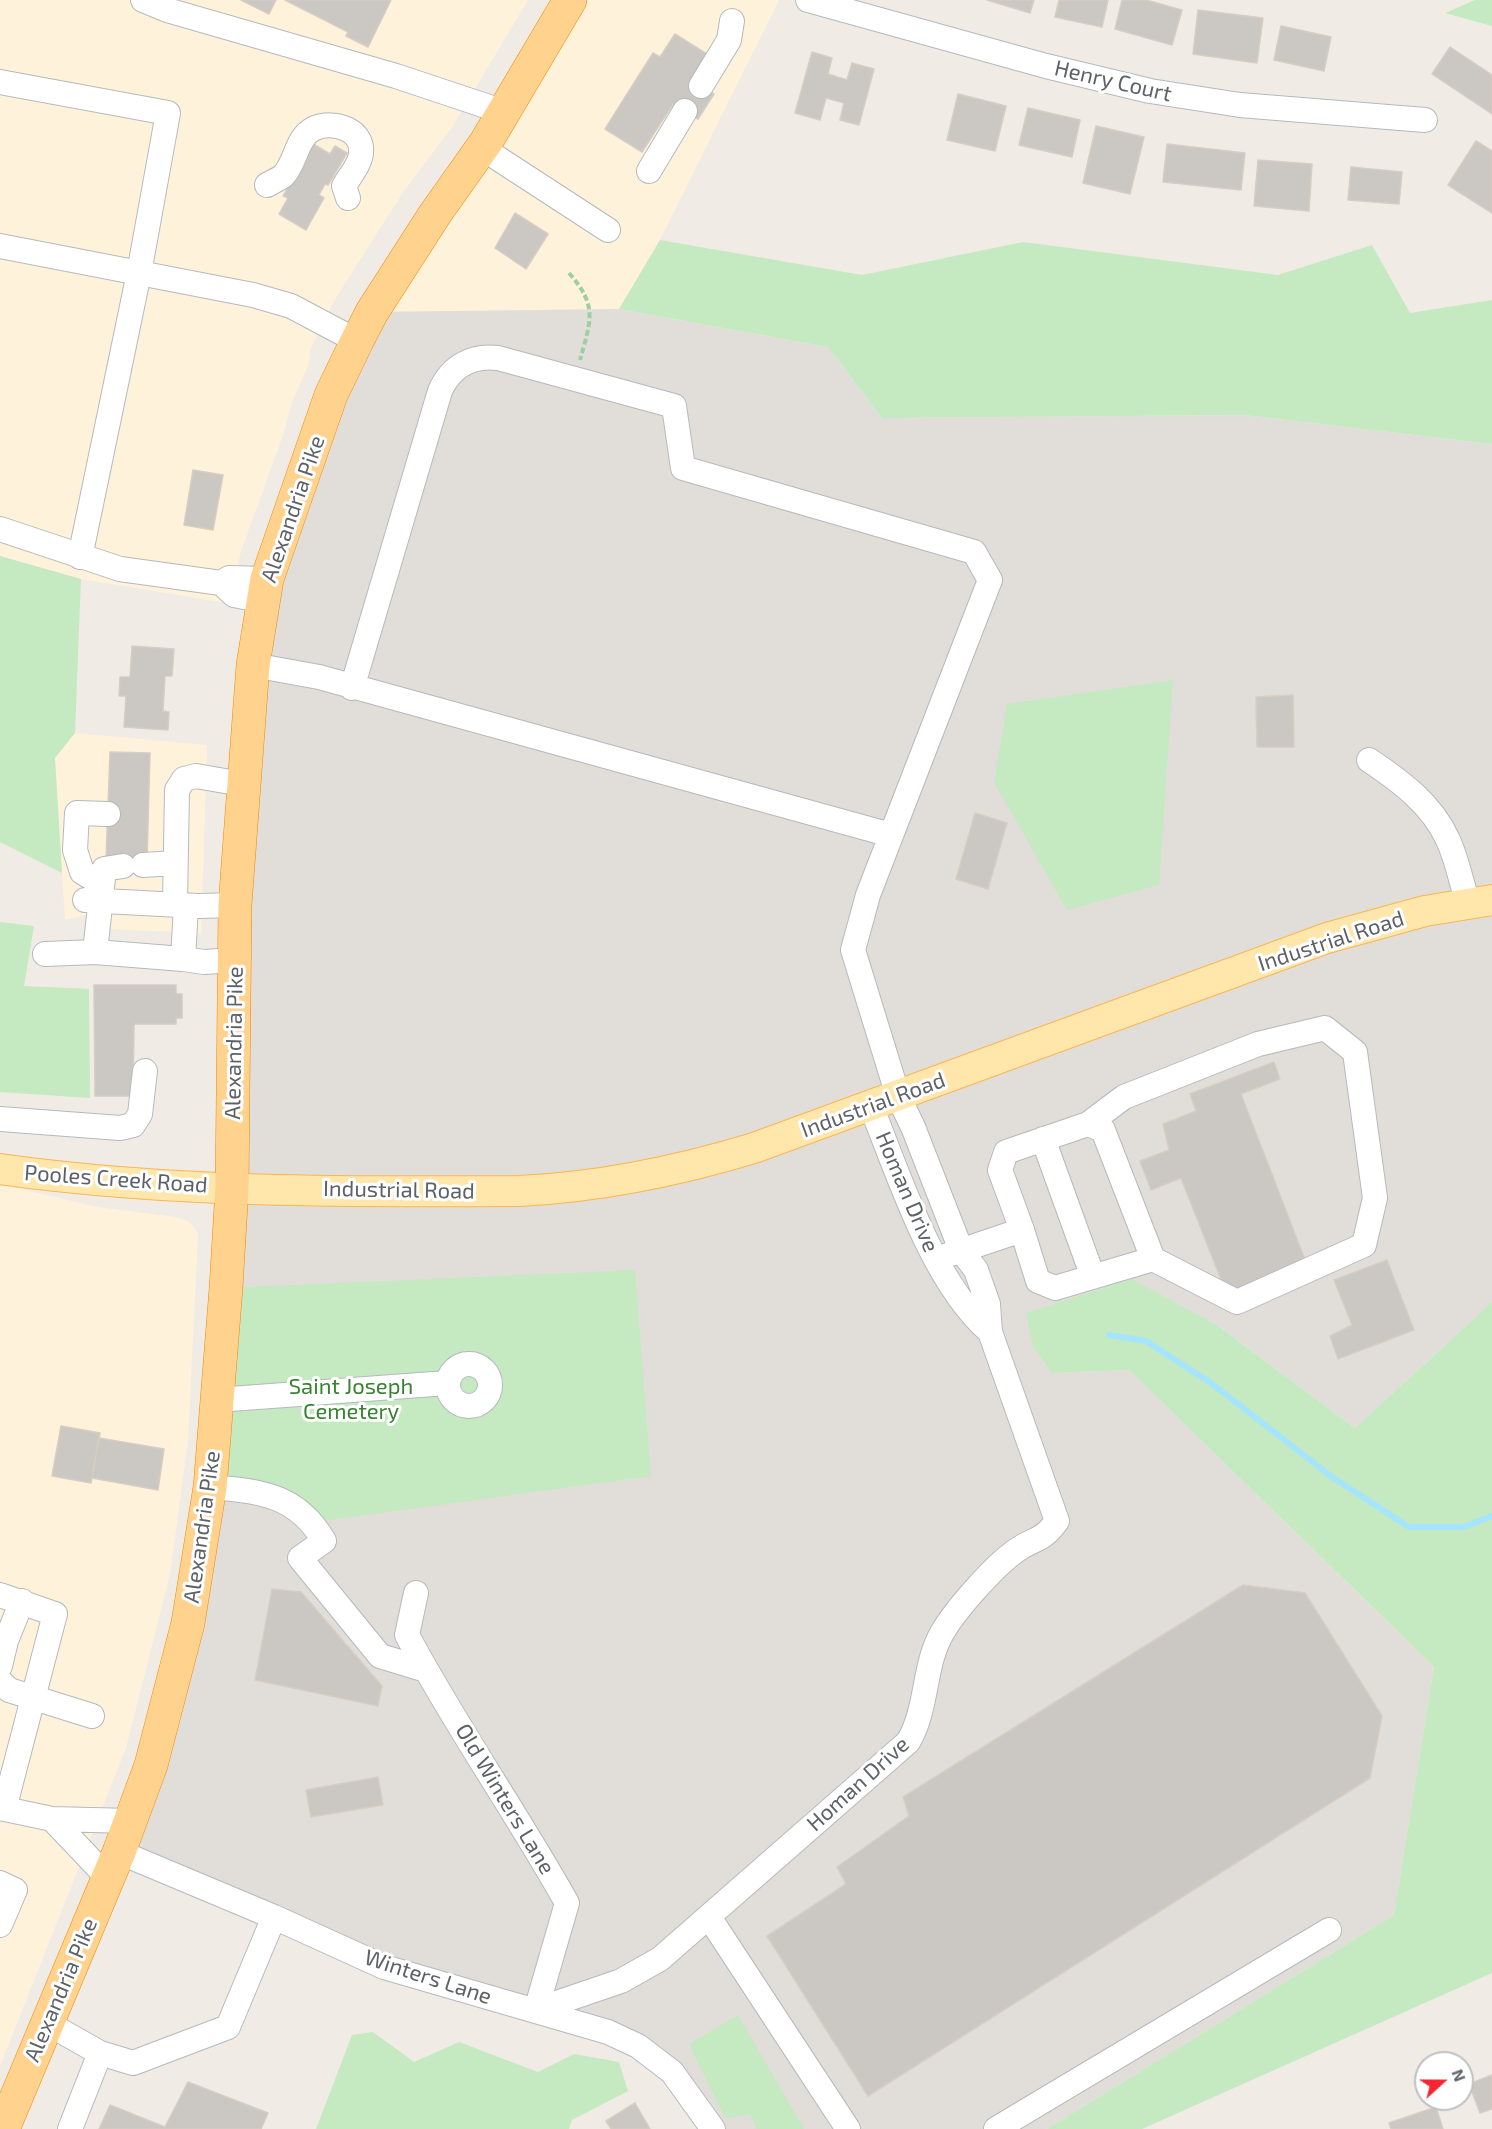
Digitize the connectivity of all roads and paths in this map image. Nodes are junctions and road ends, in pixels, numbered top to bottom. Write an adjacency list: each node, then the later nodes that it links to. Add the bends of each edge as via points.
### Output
1 (143, 0): 4 (street)
2 (570, 0): 9 (highway, Alexandria Pike)
3 (808, 0): 10 (street, Henry Court, via 1150,91 1240,105)
4 (195, 8): 9 (street)
5 (732, 21): 7 (street, via 729,40)
6 (0, 82): 17 (street, via 168,113)
7 (701, 86)
8 (685, 111): 12 (street)
9 (504, 112): 11 (highway, Alexandria Pike)
10 (1425, 120)
11 (482, 148): 15 (street); 20 (highway, Alexandria Pike, via 430,221)
12 (650, 171)
13 (267, 185): 14 (street, via 284,175 312,130 341,126 353,132 361,144 360,158 344,186)
14 (348, 198)
15 (608, 230)
16 (0, 246): 17 (street)
17 (139, 273): 20 (street, via 291,306); 22 (street)
18 (569, 273): 19 (path, via 581,286 591,308)
19 (586, 338)
20 (357, 341): 23 (highway, Alexandria Pike, via 331,395)
21 (0, 529): 22 (street)
22 (80, 557): 23 (street, via 120,568 221,583 229,578)
23 (266, 590): 24 (highway, Alexandria Pike)
24 (253, 665): 25 (street); 27 (highway, Alexandria Pike)
25 (352, 688): 29 (street); 29 (street, via 446,376 476,358 498,358 674,406 683,468 974,552 990,580)
26 (1369, 760): 32 (street, via 1405,784 1433,815)
27 (242, 784): 30 (street, via 196,776 184,779 177,790); 34 (highway, Alexandria Pike)
28 (108, 814): 31 (street, via 77,813 75,850)
29 (891, 835): 40 (street, via 853,950)
30 (175, 863): 31 (street, via 110,866 104,869); 33 (street)
31 (96, 895): 33 (street); 35 (street)
32 (1480, 902): 40 (main road, Industrial Road, via 1393,919 1327,938)
33 (180, 905): 34 (street); 37 (street)
34 (235, 905): 38 (highway, Alexandria Pike)
35 (95, 952): 36 (street); 37 (street)
36 (45, 954)
37 (183, 959): 38 (street)
38 (235, 960): 45 (highway, Alexandria Pike)
39 (145, 1071): 41 (street, via 140,1114 133,1125 110,1128)
40 (884, 1101): 45 (main road, Industrial Road, via 700,1164 590,1185 520,1191); 47 (street, Homan Drive, via 913,1127); 48 (street, Homan Drive, via 927,1245)
41 (0, 1119)
42 (1088, 1124): 43 (street); 49 (street, via 1103,1130); 49 (street, via 1124,1097 1258,1044 1325,1028 1355,1052 1375,1198 1364,1245 1237,1302)
43 (1042, 1139): 46 (street, via 1006,1152 1000,1170); 50 (street)
44 (0, 1169): 45 (main road, Pooles Creek Road, via 38,1176)
45 (232, 1188): 53 (highway, Alexandria Pike)
46 (1022, 1230): 47 (street); 50 (street, via 1038,1281 1056,1288)
47 (961, 1250): 48 (street); 51 (street, Homan Drive, via 976,1270 988,1304)
48 (936, 1259): 51 (street, Homan Drive, via 974,1318)
49 (1153, 1259): 50 (street)
50 (1093, 1277)
51 (990, 1332): 68 (street, Homan Drive, via 1057,1521 1046,1536 1017,1550 982,1584 942,1633 917,1727 908,1742)
52 (447, 1383): 53 (street)
53 (217, 1400): 54 (highway, Alexandria Pike)
54 (210, 1487): 58 (street, via 256,1491 293,1506 324,1541 300,1558 380,1656); 64 (highway, Alexandria Pike, via 188,1623 151,1765)
55 (416, 1593): 58 (street, Old Winters Lane, via 407,1635)
56 (11, 1598): 57 (street); 60 (street, via 55,1614)
57 (0, 1666)
58 (426, 1670): 71 (street, Old Winters Lane, via 567,1903)
59 (0, 1681): 60 (street, via 9,1690)
60 (32, 1699): 61 (street); 62 (street)
61 (92, 1716)
62 (2, 1808): 63 (street)
63 (52, 1818): 64 (street); 65 (street)
64 (130, 1821): 65 (highway, Alexandria Pike)
65 (114, 1865): 67 (street, Winters Lane); 72 (highway, Alexandria Pike)
66 (0, 1883): 69 (street, via 15,1890)
67 (274, 1917): 71 (street, Winters Lane, via 384,1967); 73 (street, via 228,2027 133,2063)
68 (709, 1917): 71 (street, Homan Drive, via 660,1959 621,1981); 77 (street)
69 (0, 1926)
70 (1329, 1930): 78 (street)
71 (536, 2010): 76 (street, Winters Lane, via 608,2032 638,2046 672,2072)
72 (47, 2024): 73 (street); 74 (highway, Alexandria Pike)
73 (100, 2053): 75 (street)
74 (3, 2129)
75 (70, 2129)
76 (713, 2129)
77 (848, 2129)
78 (996, 2129)

